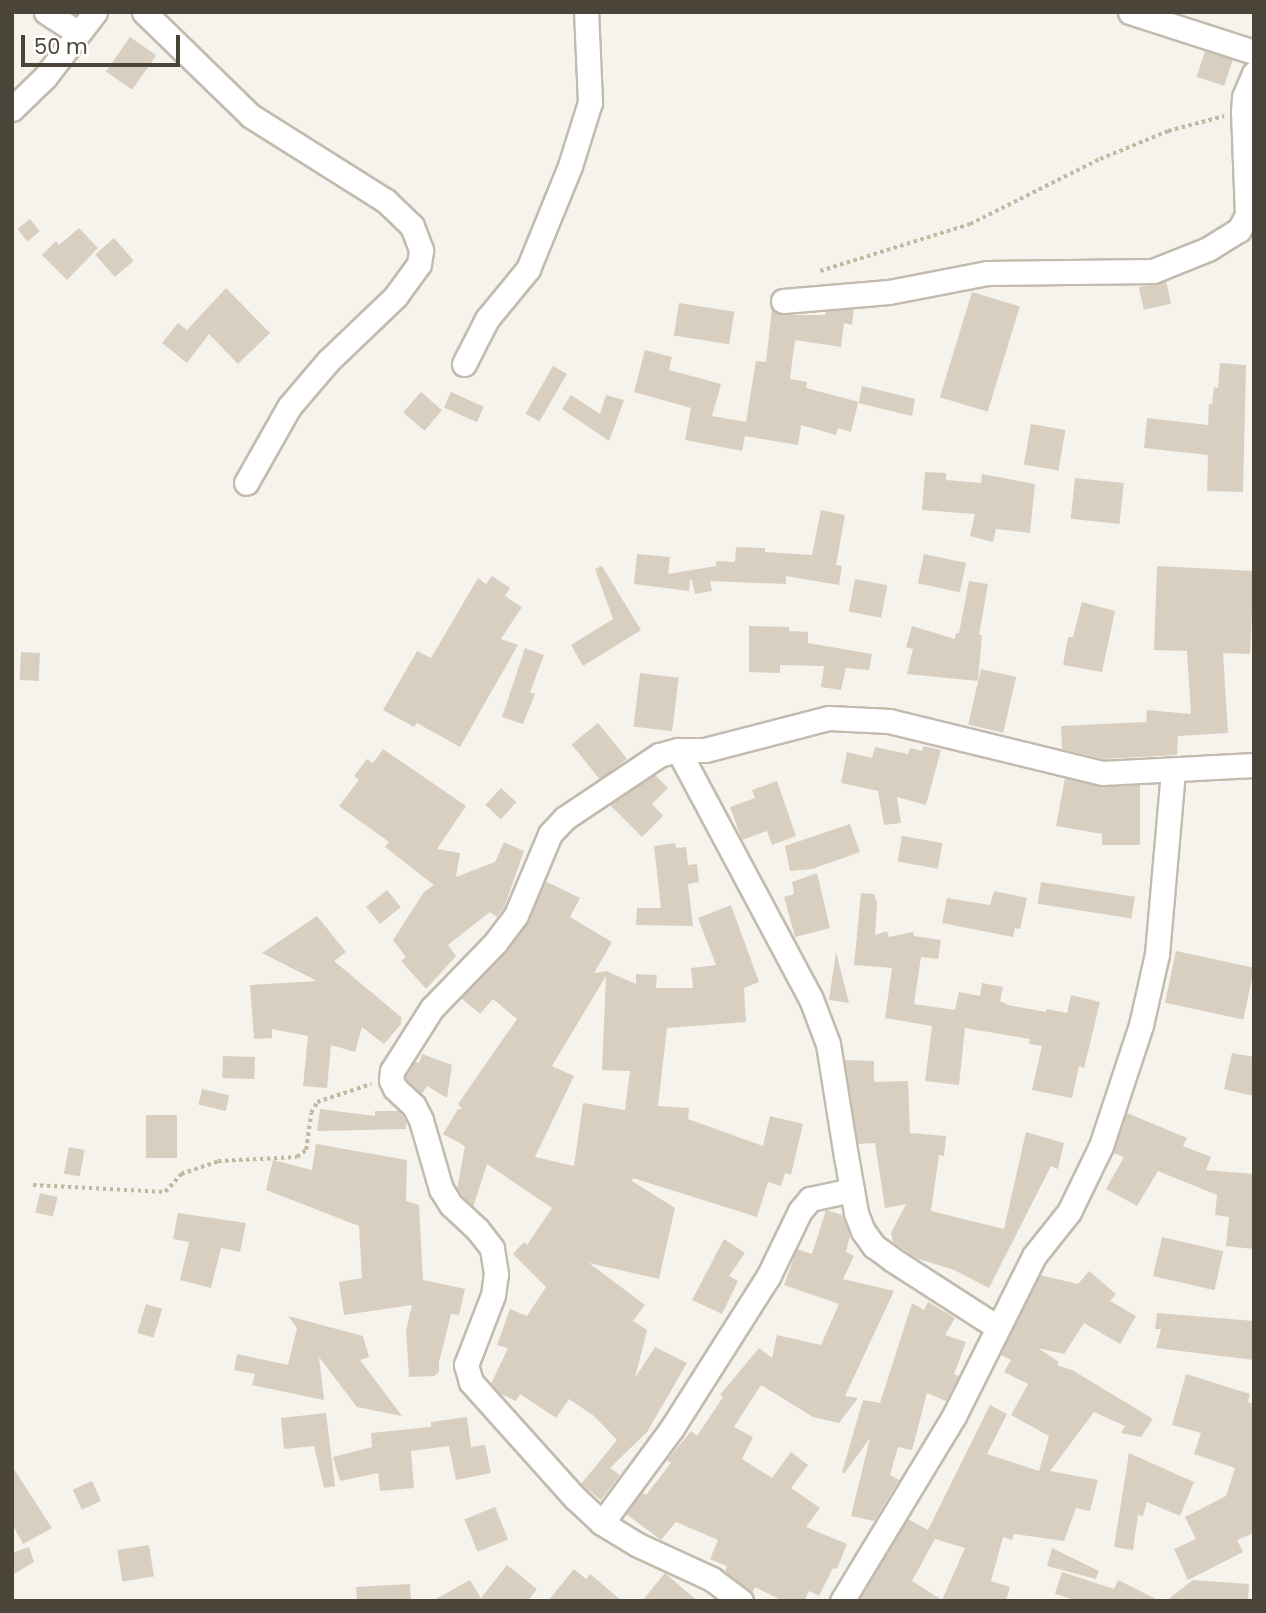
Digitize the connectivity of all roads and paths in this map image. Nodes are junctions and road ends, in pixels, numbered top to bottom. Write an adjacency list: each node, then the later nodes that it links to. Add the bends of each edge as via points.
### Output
1 (46, 12): 6 (street)
2 (95, 12): 6 (street)
3 (144, 12): 14 (street, via 251,116 386,201 412,226 421,250 419,264 396,296 328,361 289,407)
4 (586, 12): 13 (street, via 590,102 574,155 528,269 487,319)
5 (1130, 12): 7 (street)
6 (78, 33): 9 (street, via 45,77)
7 (1254, 52)
8 (1254, 73): 10 (street)
9 (12, 109)
10 (1243, 112): 11 (path, via 1168,131 1058,178 970,223); 12 (street, via 1248,207 1243,225 1172,266 1153,271 987,273 889,292)
11 (820, 271)
12 (783, 301)
13 (464, 364)
14 (246, 483)
15 (678, 750): 17 (street, via 705,750 828,718 889,721 1102,773); 18 (street, via 659,755 565,818 550,834 516,915 432,1008 392,1071); 20 (street, via 811,999 828,1044)
16 (1254, 765): 17 (street)
17 (1174, 771): 21 (street, via 1157,954 1141,1025 1086,1181 1069,1212 1034,1256)
18 (391, 1080): 19 (path, via 317,1102 306,1150 297,1157 218,1161 181,1174 165,1192); 22 (street, via 414,1106 450,1205 492,1248 493,1295 466,1365 471,1382)
19 (33, 1185)
20 (852, 1190): 21 (street, via 863,1231 874,1246); 22 (street, via 810,1199 800,1211 768,1276 673,1428)
21 (997, 1327): 24 (street, via 954,1416)
22 (602, 1523): 23 (street, via 712,1579)
23 (741, 1601)
24 (842, 1601)

